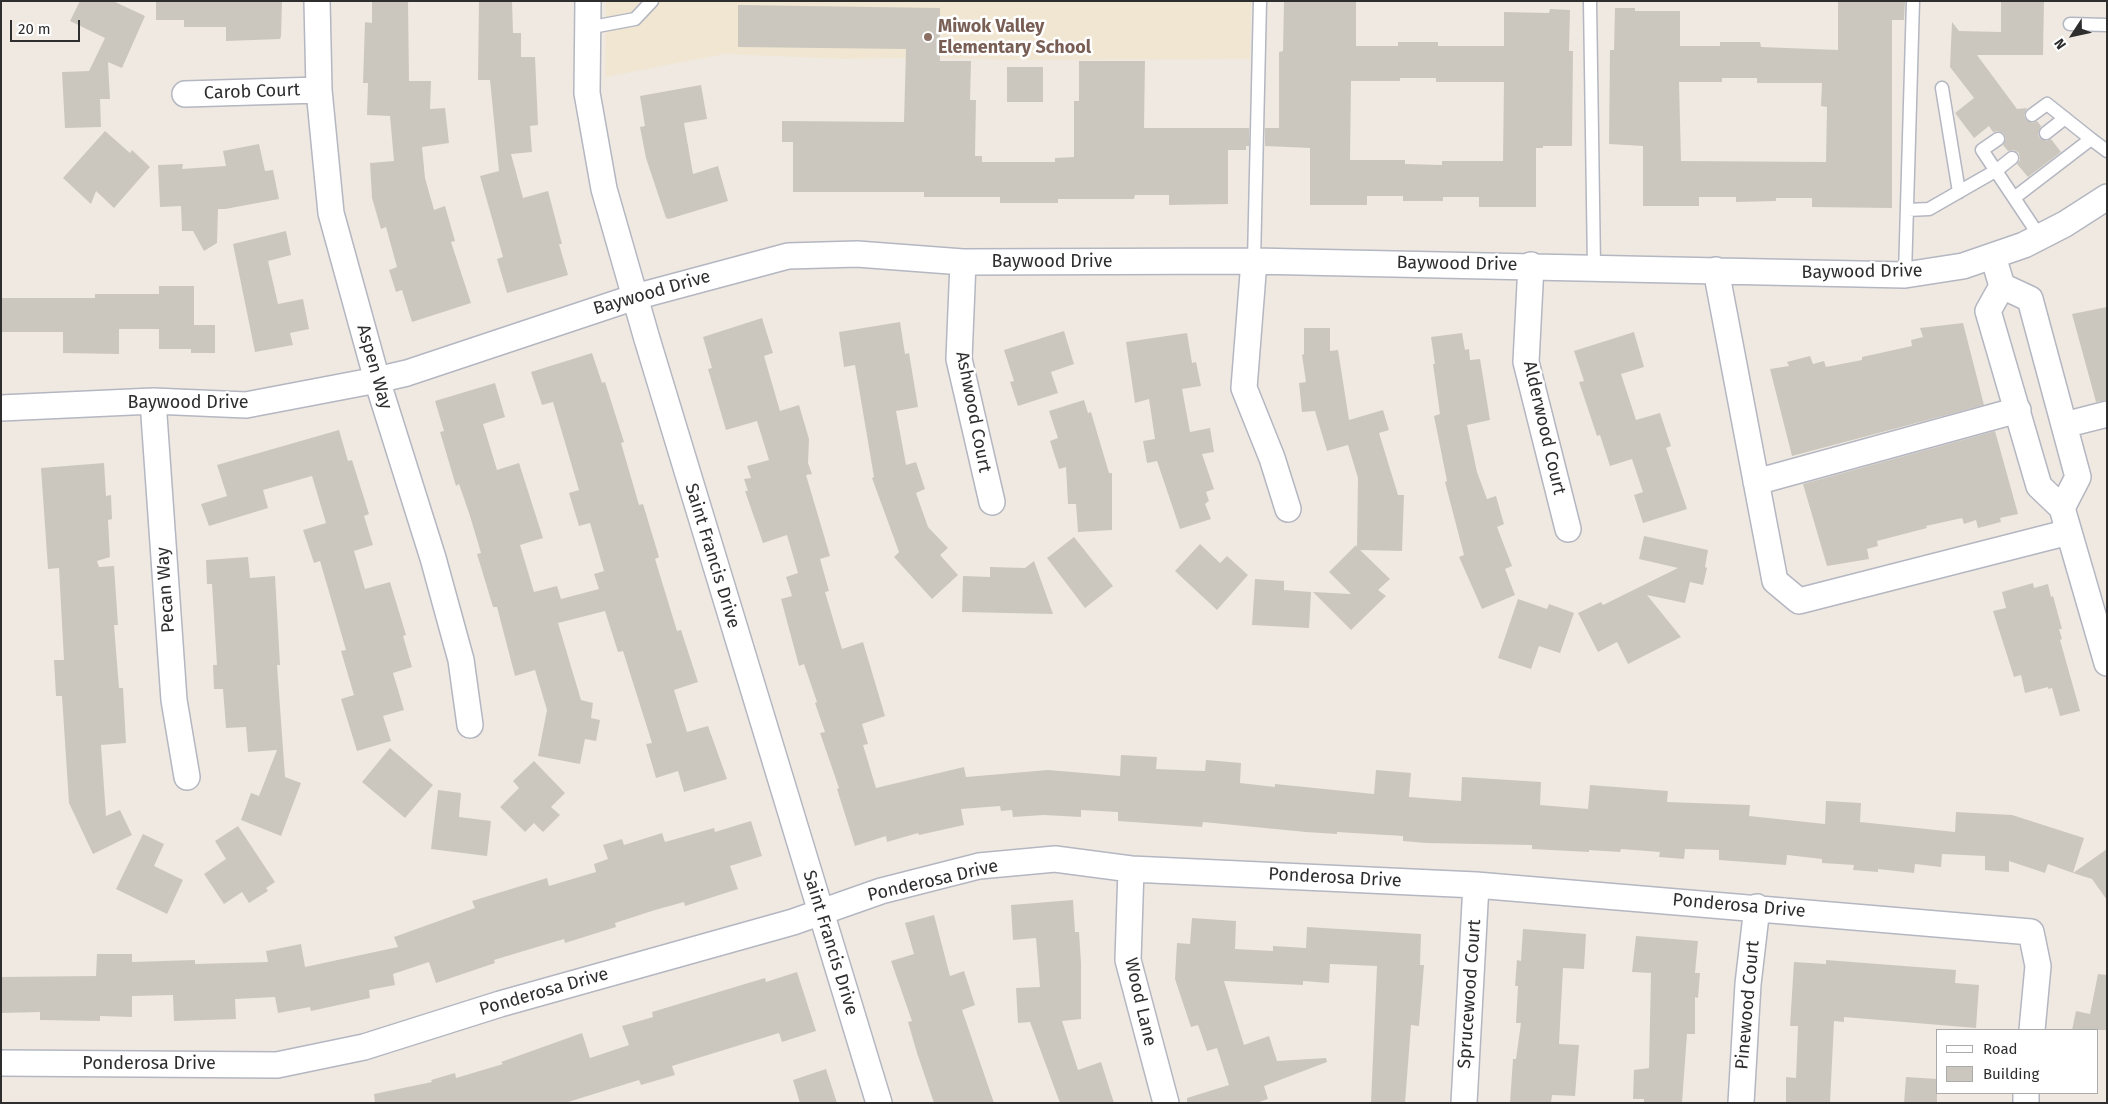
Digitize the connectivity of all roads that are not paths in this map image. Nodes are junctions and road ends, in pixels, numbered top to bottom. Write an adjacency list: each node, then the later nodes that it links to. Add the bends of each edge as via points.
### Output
1 (317, 1): 11 (street, Aspen Way)
2 (588, 1): 9 (street, Saint Francis Drive)
3 (652, 1): 9 (lane, via 635,19)
4 (1260, 1): 27 (lane)
5 (1590, 1): 30 (lane)
6 (1913, 1): 24 (lane)
7 (2070, 24): 8 (lane)
8 (2107, 25)
9 (587, 28): 34 (street, Saint Francis Drive, via 587,93 604,189)
10 (1942, 88): 21 (lane)
11 (318, 90): 12 (street, Carob Court); 35 (street, Aspen Way, via 331,213)
12 (186, 94)
13 (2032, 115): 14 (lane, via 2047,104)
14 (2065, 118): 15 (lane); 17 (lane)
15 (2046, 133)
16 (1998, 139): 20 (lane, via 1982,150)
17 (2092, 139): 18 (lane); 23 (lane)
18 (2107, 151)
19 (2012, 158): 20 (lane)
20 (1997, 170): 21 (lane); 23 (lane)
21 (1959, 192): 24 (lane, via 1930,209)
22 (2107, 197): 25 (street, Baywood Drive)
23 (2014, 198): 25 (lane)
24 (1907, 210): 32 (lane)
25 (2040, 237): 26 (street, Baywood Drive)
26 (1993, 256): 32 (street, Baywood Drive, via 1963,266); 33 (street)
27 (1254, 261): 28 (street, Baywood Drive); 29 (street, Baywood Drive); 44 (street, via 1244,388)
28 (963, 262): 34 (street, Baywood Drive, via 857,254 788,256); 42 (street, Ashwood Court, via 959,359)
29 (1531, 265): 30 (street, Baywood Drive); 45 (street, Alderwood Court, via 1526,362)
30 (1594, 268): 31 (street, Baywood Drive)
31 (1716, 270): 32 (street, Baywood Drive); 41 (street)
32 (1905, 275)
33 (2002, 286): 38 (street, via 1988,310); 40 (street, via 2030,299)
34 (635, 297): 35 (street, Baywood Drive, via 407,373); 53 (street, Saint Francis Drive)
35 (377, 380): 36 (street, Baywood Drive, via 246,405); 48 (street, Aspen Way, via 461,660)
36 (153, 401): 37 (street, Baywood Drive); 49 (street, Pecan Way, via 174,700)
37 (1, 408)
38 (2018, 410): 41 (street); 43 (street, via 2039,486)
39 (2107, 414): 40 (street)
40 (2064, 425): 43 (street, via 2078,477)
41 (1756, 482): 46 (street, via 1775,581 1798,601)
42 (992, 502)
43 (2062, 508): 46 (street)
44 (1288, 509)
45 (1568, 529)
46 (2068, 532): 47 (street)
47 (2107, 663)
48 (470, 725)
49 (187, 777)
50 (1132, 869): 51 (street, Ponderosa Drive); 53 (street, Ponderosa Drive, via 1055,859 979,866 881,891); 57 (street, Wood Lane, via 1128,960)
51 (1476, 885): 52 (street, Ponderosa Drive); 58 (street, Sprucewood Court)
52 (1757, 907): 54 (street, Ponderosa Drive, via 2031,932 2038,966); 59 (street, Pinewood Court, via 1748,984)
53 (820, 912): 55 (street, Ponderosa Drive, via 500,1004 364,1047 277,1065); 56 (street, Saint Francis Drive)
54 (2032, 1029)
55 (1, 1063)
56 (879, 1103)
57 (1166, 1103)
58 (1464, 1103)
59 (1741, 1103)

